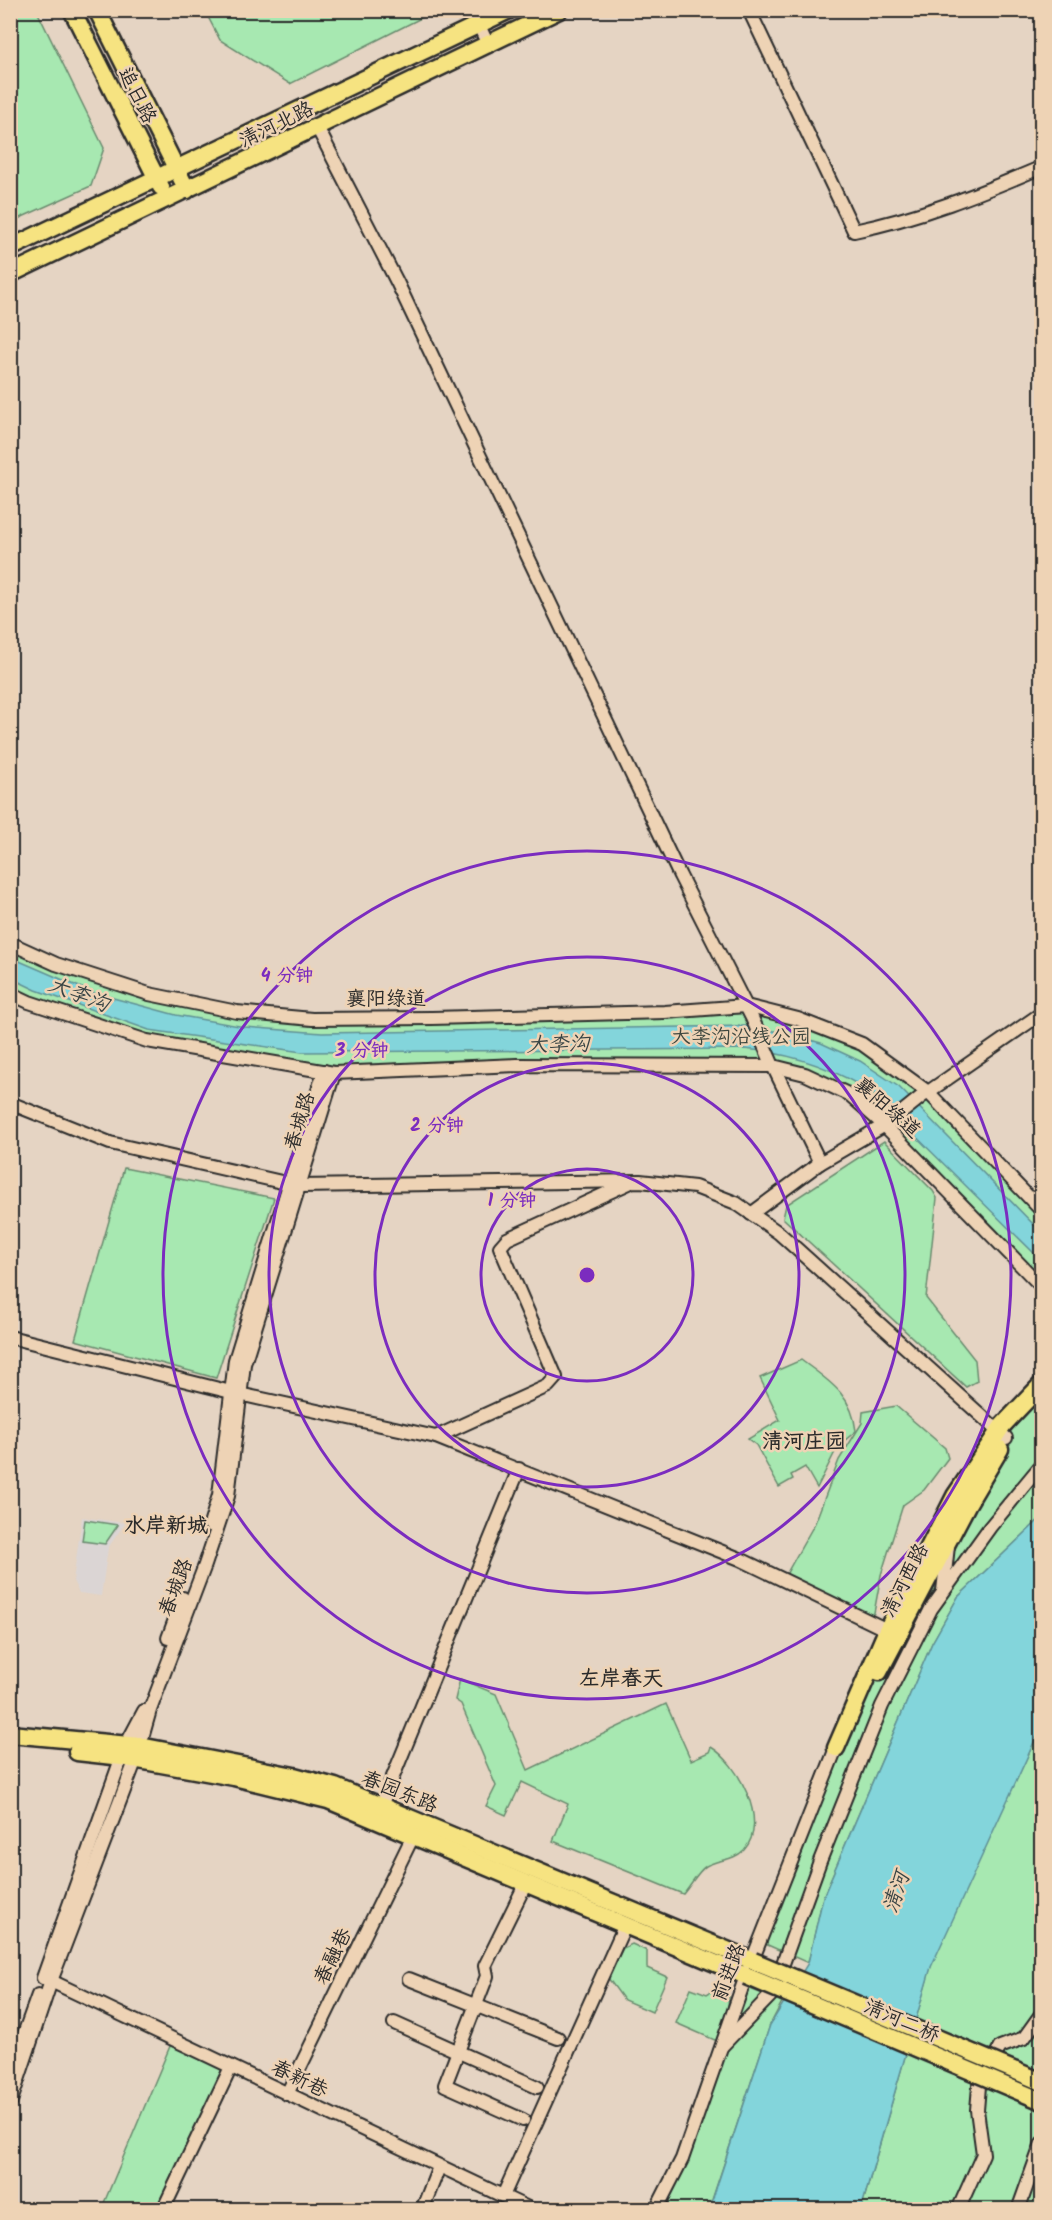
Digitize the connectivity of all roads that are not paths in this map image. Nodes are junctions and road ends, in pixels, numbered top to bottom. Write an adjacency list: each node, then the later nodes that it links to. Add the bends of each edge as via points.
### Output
1 (72, 10): 11 (main road, 追日路)
2 (98, 10): 10 (main road, 追日路)
3 (509, 10): 6 (main road, 清河北路)
4 (559, 10): 7 (main road, 清河北路)
5 (749, 10): 9 (street, via 854,231 989,190)
6 (475, 18): 7 (street); 10 (main road, 清河北路)
7 (488, 45): 8 (main road, 清河北路)
8 (317, 127): 12 (main road, 清河北路); 18 (street, via 397,282 680,876)
9 (1041, 166)
10 (176, 168): 11 (main road, 清河北路); 12 (main road, 追日路)
11 (156, 177): 13 (main road, 追日路); 14 (main road, 清河北路)
12 (188, 190): 13 (main road, 清河北路)
13 (167, 199): 15 (main road, 清河北路)
14 (10, 248)
15 (10, 274)
16 (10, 943): 18 (street, 襄阳绿道, via 56,964 149,994 237,1012 312,1019 665,1012)
17 (10, 993): 21 (street, 襄阳绿道, via 147,1041)
18 (746, 1006): 20 (street); 22 (street, 襄阳绿道, via 798,1019 862,1044)
19 (1041, 1013): 22 (street)
20 (772, 1066): 21 (street, 襄阳绿道, via 517,1065); 24 (street, 襄阳绿道, via 805,1074 850,1095); 25 (street)
21 (329, 1072): 27 (street, 春城路)
22 (928, 1092): 24 (street); 28 (street, 襄阳绿道)
23 (10, 1103): 27 (street, via 110,1143)
24 (887, 1124): 25 (street); 30 (street, 襄阳绿道)
25 (820, 1163): 29 (street)
26 (633, 1181): 27 (street); 29 (street, via 695,1187 736,1203); 36 (street, via 507,1239 500,1247 556,1377 548,1386)
27 (294, 1185): 33 (street, 春城路)
28 (1041, 1211)
29 (751, 1214): 35 (street, via 778,1233)
30 (1041, 1287)
31 (10, 1337): 33 (street)
32 (1041, 1384): 35 (main road)
33 (234, 1393): 36 (street); 45 (street, 春城路, via 228,1496 206,1565)
34 (1041, 1395): 35 (main road)
35 (1005, 1434): 39 (main road, 清河西路); 41 (main road, via 955,1496)
36 (436, 1437): 38 (street)
37 (1041, 1464): 40 (street)
38 (519, 1469): 41 (street, via 740,1559); 46 (street)
39 (949, 1540): 40 (street); 44 (main road, 清河西路)
40 (943, 1593): 57 (street, via 882,1706 772,1994)
41 (887, 1630): 44 (main road)
42 (10, 1734): 45 (main road, 春园东路)
43 (10, 1744): 45 (main road, 春园东路)
44 (836, 1748): 50 (street, 前进路)
45 (131, 1752): 46 (main road, 春园东路, via 294,1776); 47 (main road, 春园东路, via 328,1800); 52 (street, 春城路); 60 (street, 春城路)
46 (381, 1806): 50 (main road, 春园东路)
47 (413, 1836): 48 (main road, 春园东路); 63 (street, 春融巷)
48 (526, 1883): 49 (main road, 春园东路); 53 (street, via 485,1966 487,1976)
49 (625, 1925): 50 (main road, 春园东路); 69 (street)
50 (750, 1969): 57 (street, 前进路); 61 (main road, 清河二桥, bridge); 64 (main road, 清河二桥, bridge)
51 (409, 1979): 53 (street)
52 (51, 1981): 59 (street, 春新巷); 65 (street, 春城路)
53 (476, 2004): 56 (street); 58 (street)
54 (1041, 2013): 74 (street, via 1024,2038 1000,2047 979,2086 977,2110 983,2154)
55 (394, 2023): 58 (street)
56 (558, 2038)
57 (722, 2046): 73 (street, 前进路, via 682,2159)
58 (457, 2052): 62 (street); 66 (street, via 444,2085)
59 (231, 2067): 63 (street, 春新巷); 70 (street)
60 (10, 2073)
61 (1041, 2082)
62 (537, 2087)
63 (287, 2094): 68 (street, 春新巷)
64 (1041, 2101)
65 (10, 2104)
66 (523, 2120)
67 (1041, 2143): 75 (street)
68 (439, 2167): 69 (street, 春新巷); 71 (street)
69 (503, 2196): 72 (street, 春新巷)
70 (163, 2210)
71 (422, 2210)
72 (532, 2210)
73 (656, 2210)
74 (957, 2210)
75 (1018, 2210)

